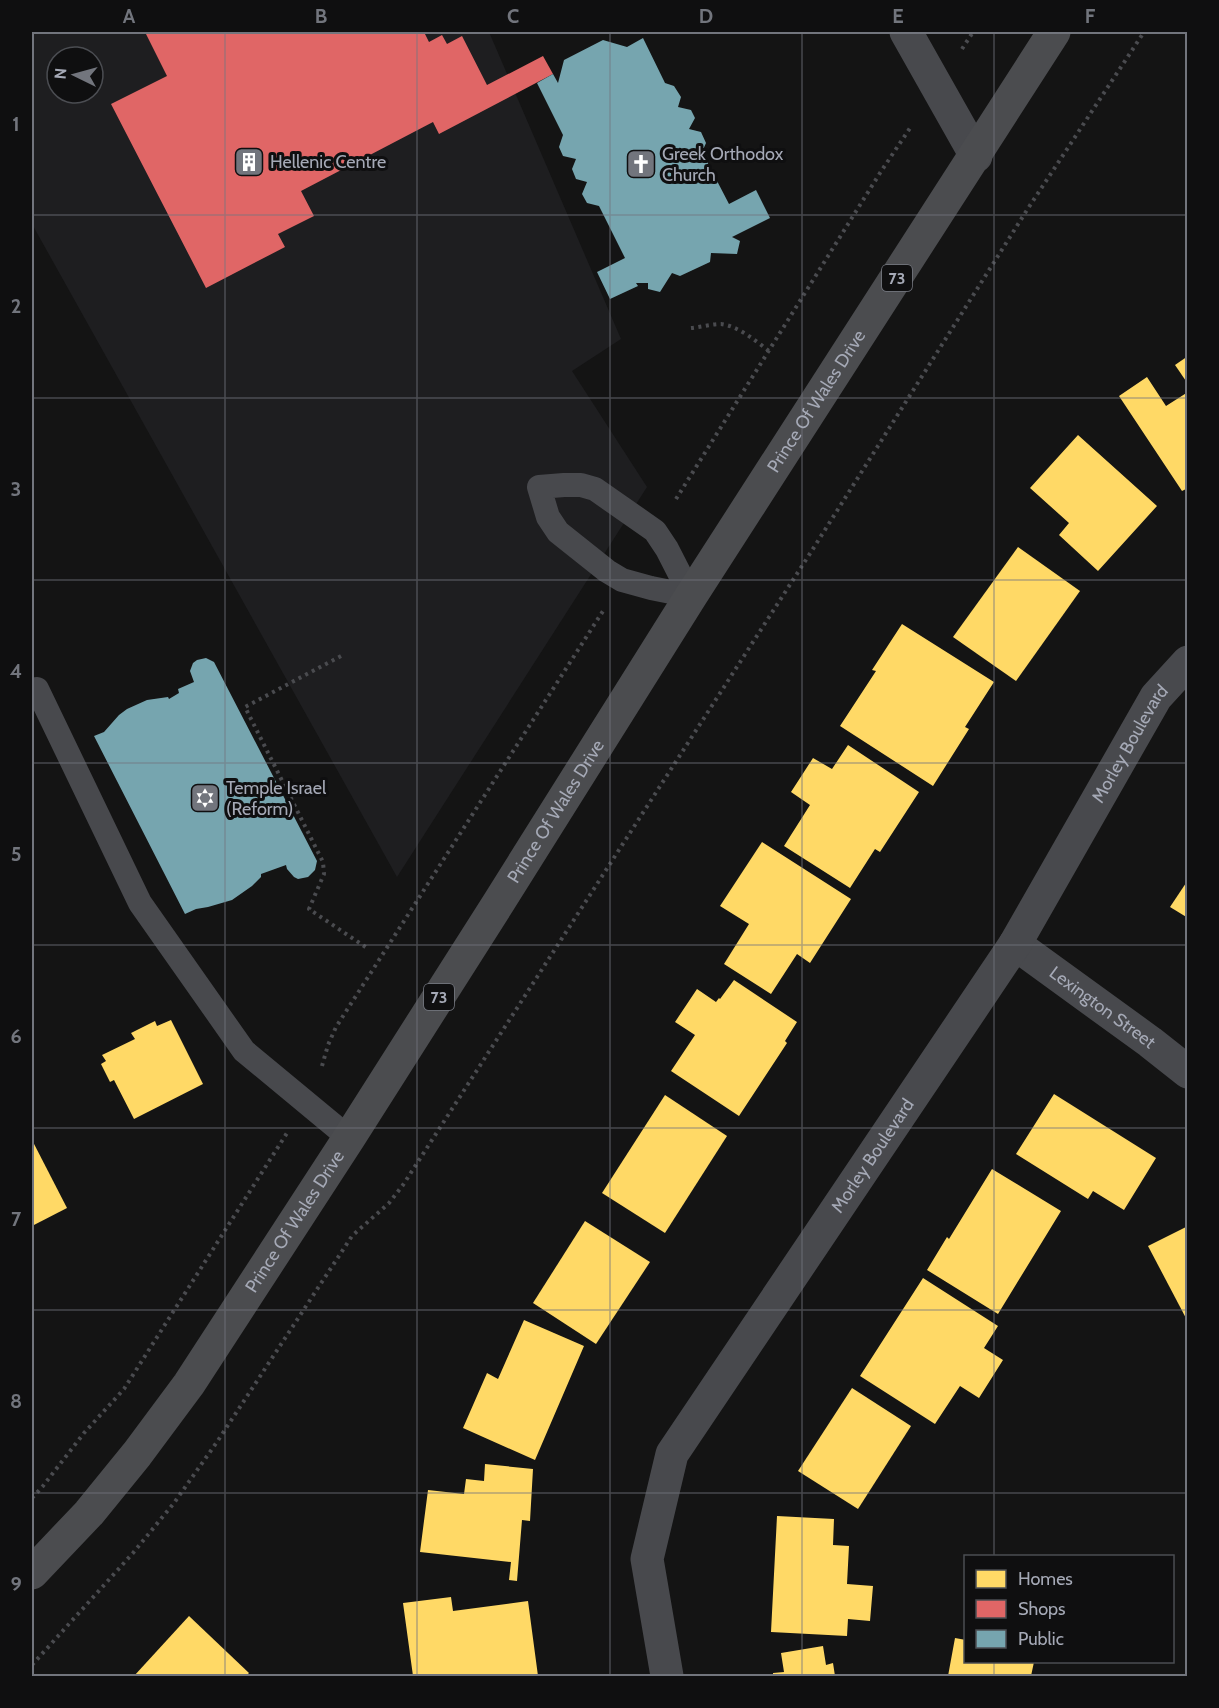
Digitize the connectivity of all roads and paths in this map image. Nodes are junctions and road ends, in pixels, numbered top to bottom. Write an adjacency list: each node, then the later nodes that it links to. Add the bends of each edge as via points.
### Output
1 (906, 32): 5 (street)
2 (973, 32): 5 (path)
3 (1054, 32): 6 (main road, Prince Of Wales Drive / 73)
4 (1144, 32): 22 (path, via 403,1185 352,1236 174,1503)
5 (937, 88): 6 (street); 8 (path)
6 (976, 156): 11 (main road, Prince Of Wales Drive / 73)
7 (691, 328): 8 (path, via 722,324)
8 (769, 351): 9 (path)
9 (655, 531): 10 (lane, via 595,489 564,484 539,487 548,517 558,532); 11 (lane)
10 (622, 580): 11 (lane); 18 (path, via 336,1027)
11 (691, 596): 19 (main road, Prince Of Wales Drive / 73)
12 (341, 656): 16 (path, via 245,707 323,862 324,874 309,909)
13 (1188, 662): 15 (street, Morley Boulevard, via 1156,697)
14 (37, 689): 18 (lane, via 140,903 244,1051)
15 (1015, 944): 17 (street, Lexington Street); 23 (street, Morley Boulevard, via 672,1454 647,1559)
16 (367, 948)
17 (1188, 1072)
18 (306, 1103): 19 (lane); 20 (path, via 124,1389)
19 (349, 1138): 21 (main road, Prince Of Wales Drive / 73, via 183,1393 89,1513)
20 (32, 1498)
21 (32, 1573)
22 (32, 1665)
23 (667, 1677)

